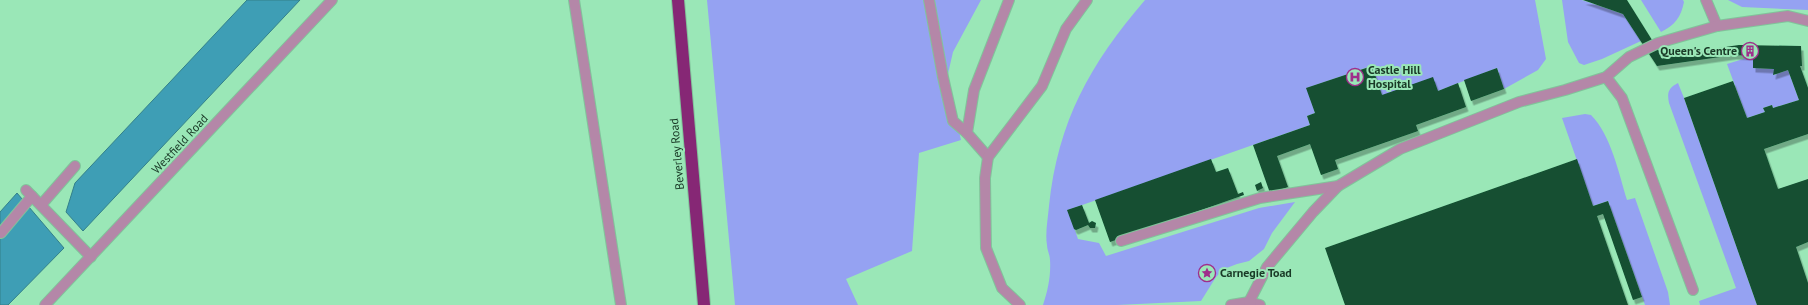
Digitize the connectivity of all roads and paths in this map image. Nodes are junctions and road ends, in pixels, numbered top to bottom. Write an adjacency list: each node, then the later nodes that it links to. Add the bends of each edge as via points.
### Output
1 (332, 0): 18 (street, Westfield Road)
2 (574, 0): 22 (street)
3 (678, 0): 23 (highway, Beverley Road)
4 (929, 0): 11 (street, via 953,121)
5 (1009, 0): 11 (street, via 974,90)
6 (1087, 0): 12 (street, via 1066,29 1042,86)
7 (1706, 0): 9 (street)
8 (1808, 21): 9 (street, via 1788,16)
9 (1717, 26): 10 (street, via 1658,43 1629,57)
10 (1606, 77): 14 (street, via 1519,102 1400,149); 19 (street, via 1622,98)
11 (967, 133): 12 (street)
12 (988, 157): 24 (street, via 985,178 986,248 1002,288)
13 (75, 166): 15 (street)
14 (1338, 186): 17 (street, via 1260,198); 20 (street, via 1268,267)
15 (41, 205): 16 (street, via 29,193); 18 (street)
16 (1, 233)
17 (1121, 241)
18 (90, 258): 21 (street, Westfield Road)
19 (1693, 290)
20 (1250, 303): 25 (street); 26 (street)
21 (45, 305)
22 (621, 305)
23 (704, 305)
24 (1020, 305)
25 (1230, 305)
26 (1260, 305)

